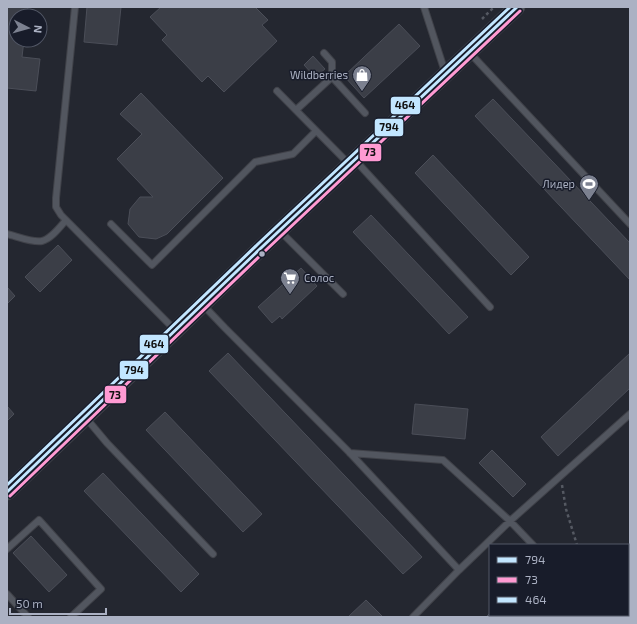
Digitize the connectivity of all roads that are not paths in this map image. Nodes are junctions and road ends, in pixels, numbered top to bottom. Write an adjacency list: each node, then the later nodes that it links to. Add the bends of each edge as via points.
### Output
1 (75, 7): 13 (lane, via 56,198 56,207)
2 (424, 7): 6 (lane)
3 (517, 7): 4 (street)
4 (469, 52): 6 (street); 15 (lane)
5 (324, 53): 7 (lane, via 332,62)
6 (446, 74): 12 (street)
7 (332, 77): 9 (lane); 10 (lane)
8 (277, 91): 9 (lane)
9 (296, 110): 11 (lane)
10 (365, 113)
11 (316, 131): 12 (lane); 14 (lane, via 293,154 255,162 152,265)
12 (352, 162): 16 (street); 20 (lane)
13 (66, 220): 17 (lane, via 42,241); 21 (lane)
14 (111, 224)
15 (630, 224)
16 (280, 231): 18 (lane); 19 (street)
17 (7, 234)
18 (342, 294)
19 (203, 305): 21 (street); 24 (lane)
20 (490, 307)
21 (176, 331): 23 (street)
22 (630, 414): 26 (lane)
23 (86, 418): 25 (street); 29 (lane)
24 (350, 453): 26 (lane, via 443,460); 30 (lane)
25 (7, 492)
26 (510, 521): 27 (lane); 30 (lane)
27 (532, 544)
28 (7, 549): 33 (lane, via 39,520 101,589)
29 (212, 554)
30 (459, 570): 34 (lane)
31 (7, 594): 32 (lane)
32 (28, 617)
33 (71, 617)
34 (413, 617)

